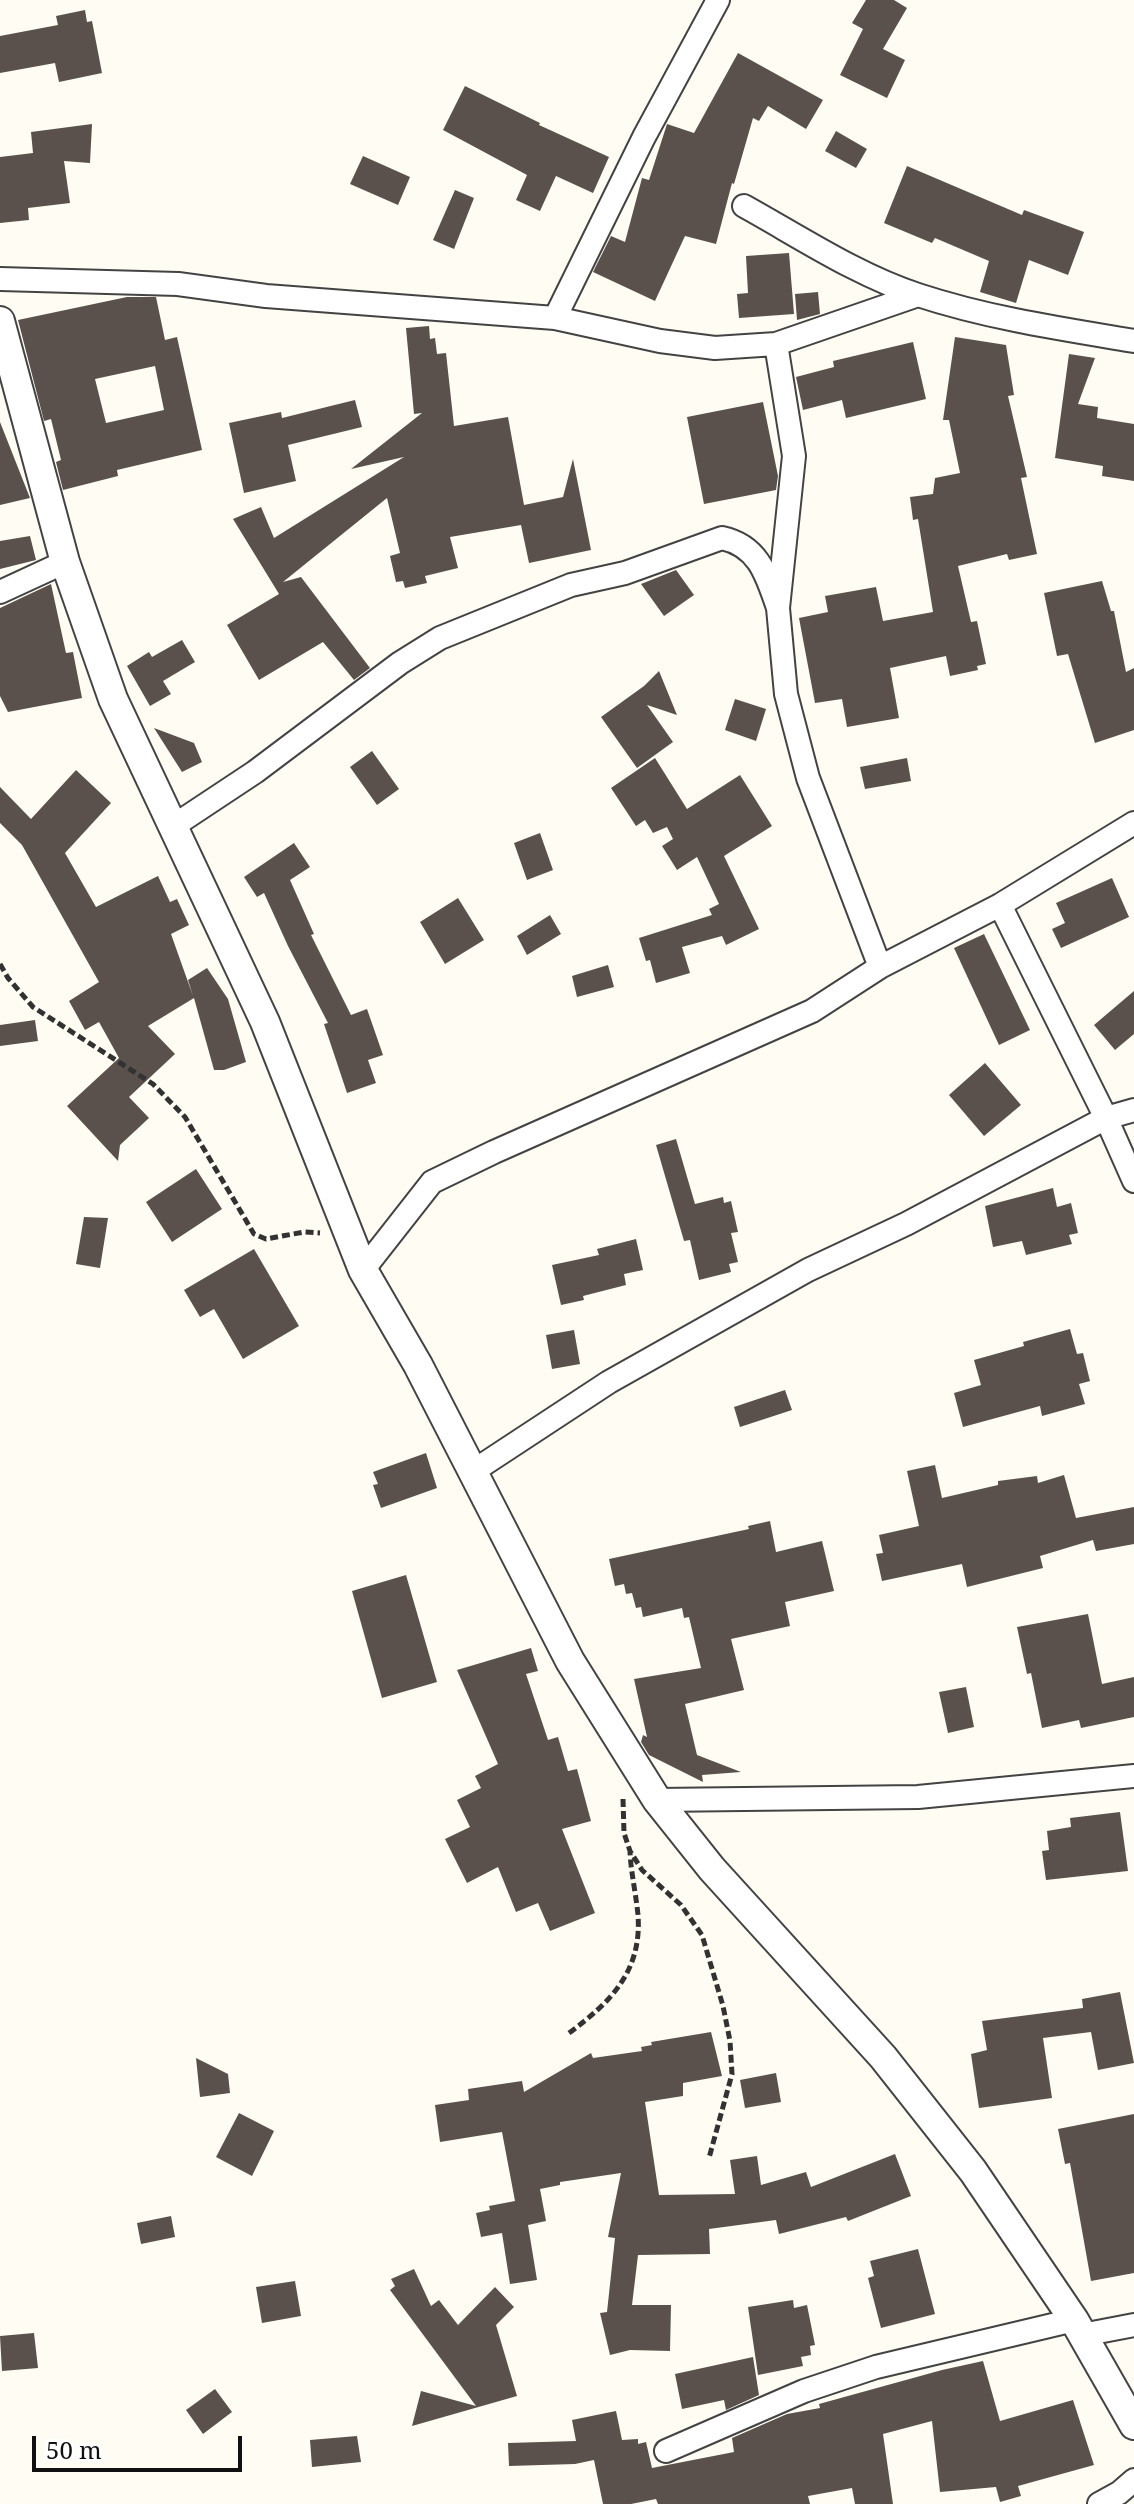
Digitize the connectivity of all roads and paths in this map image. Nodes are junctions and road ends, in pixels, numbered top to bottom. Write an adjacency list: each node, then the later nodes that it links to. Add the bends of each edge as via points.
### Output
1 (718, 0): 5 (street)
2 (744, 206): 4 (street, via 870,275)
3 (0, 279): 5 (street, via 178,284 266,296)
4 (918, 295): 7 (street, via 1016,320); 8 (street)
5 (555, 318): 8 (street, via 701,346)
6 (0, 321): 9 (street)
7 (1134, 341)
8 (776, 344): 11 (street, via 794,456)
9 (65, 562): 10 (street); 13 (street, via 113,699)
10 (0, 592)
11 (778, 608): 13 (street, via 756,556 722,538 625,573 571,585 440,638); 16 (street, via 786,694 808,778)
12 (1134, 823): 14 (street)
13 (172, 827): 20 (street, via 265,1022)
14 (1000, 905): 16 (street); 18 (street)
15 (0, 964): 20 (path, via 33,1007 153,1084 185,1117 254,1234 266,1239 304,1232)
16 (880, 967): 21 (street, via 812,1011 432,1182)
17 (1134, 1110): 18 (street)
18 (1106, 1118): 19 (street); 22 (street, via 808,1270 609,1382)
19 (1134, 1181)
20 (350, 1236): 21 (street)
21 (363, 1270): 22 (street)
22 (472, 1472): 25 (street, via 570,1661)
23 (1134, 1776): 25 (street, via 918,1797)
24 (621, 1792): 26 (path)
25 (657, 1800): 30 (street, via 712,1869 883,2057 973,2171)
26 (630, 1851): 27 (path, via 637,1949 616,1993); 28 (path, via 702,1935 716,1978 732,2074)
27 (569, 2033)
28 (709, 2158)
29 (1134, 2325): 30 (street)
30 (1078, 2328): 31 (street); 32 (street, via 876,2367 804,2391)
31 (1134, 2425)
32 (666, 2451)
33 (1134, 2480): 34 (street)
34 (1099, 2504)

